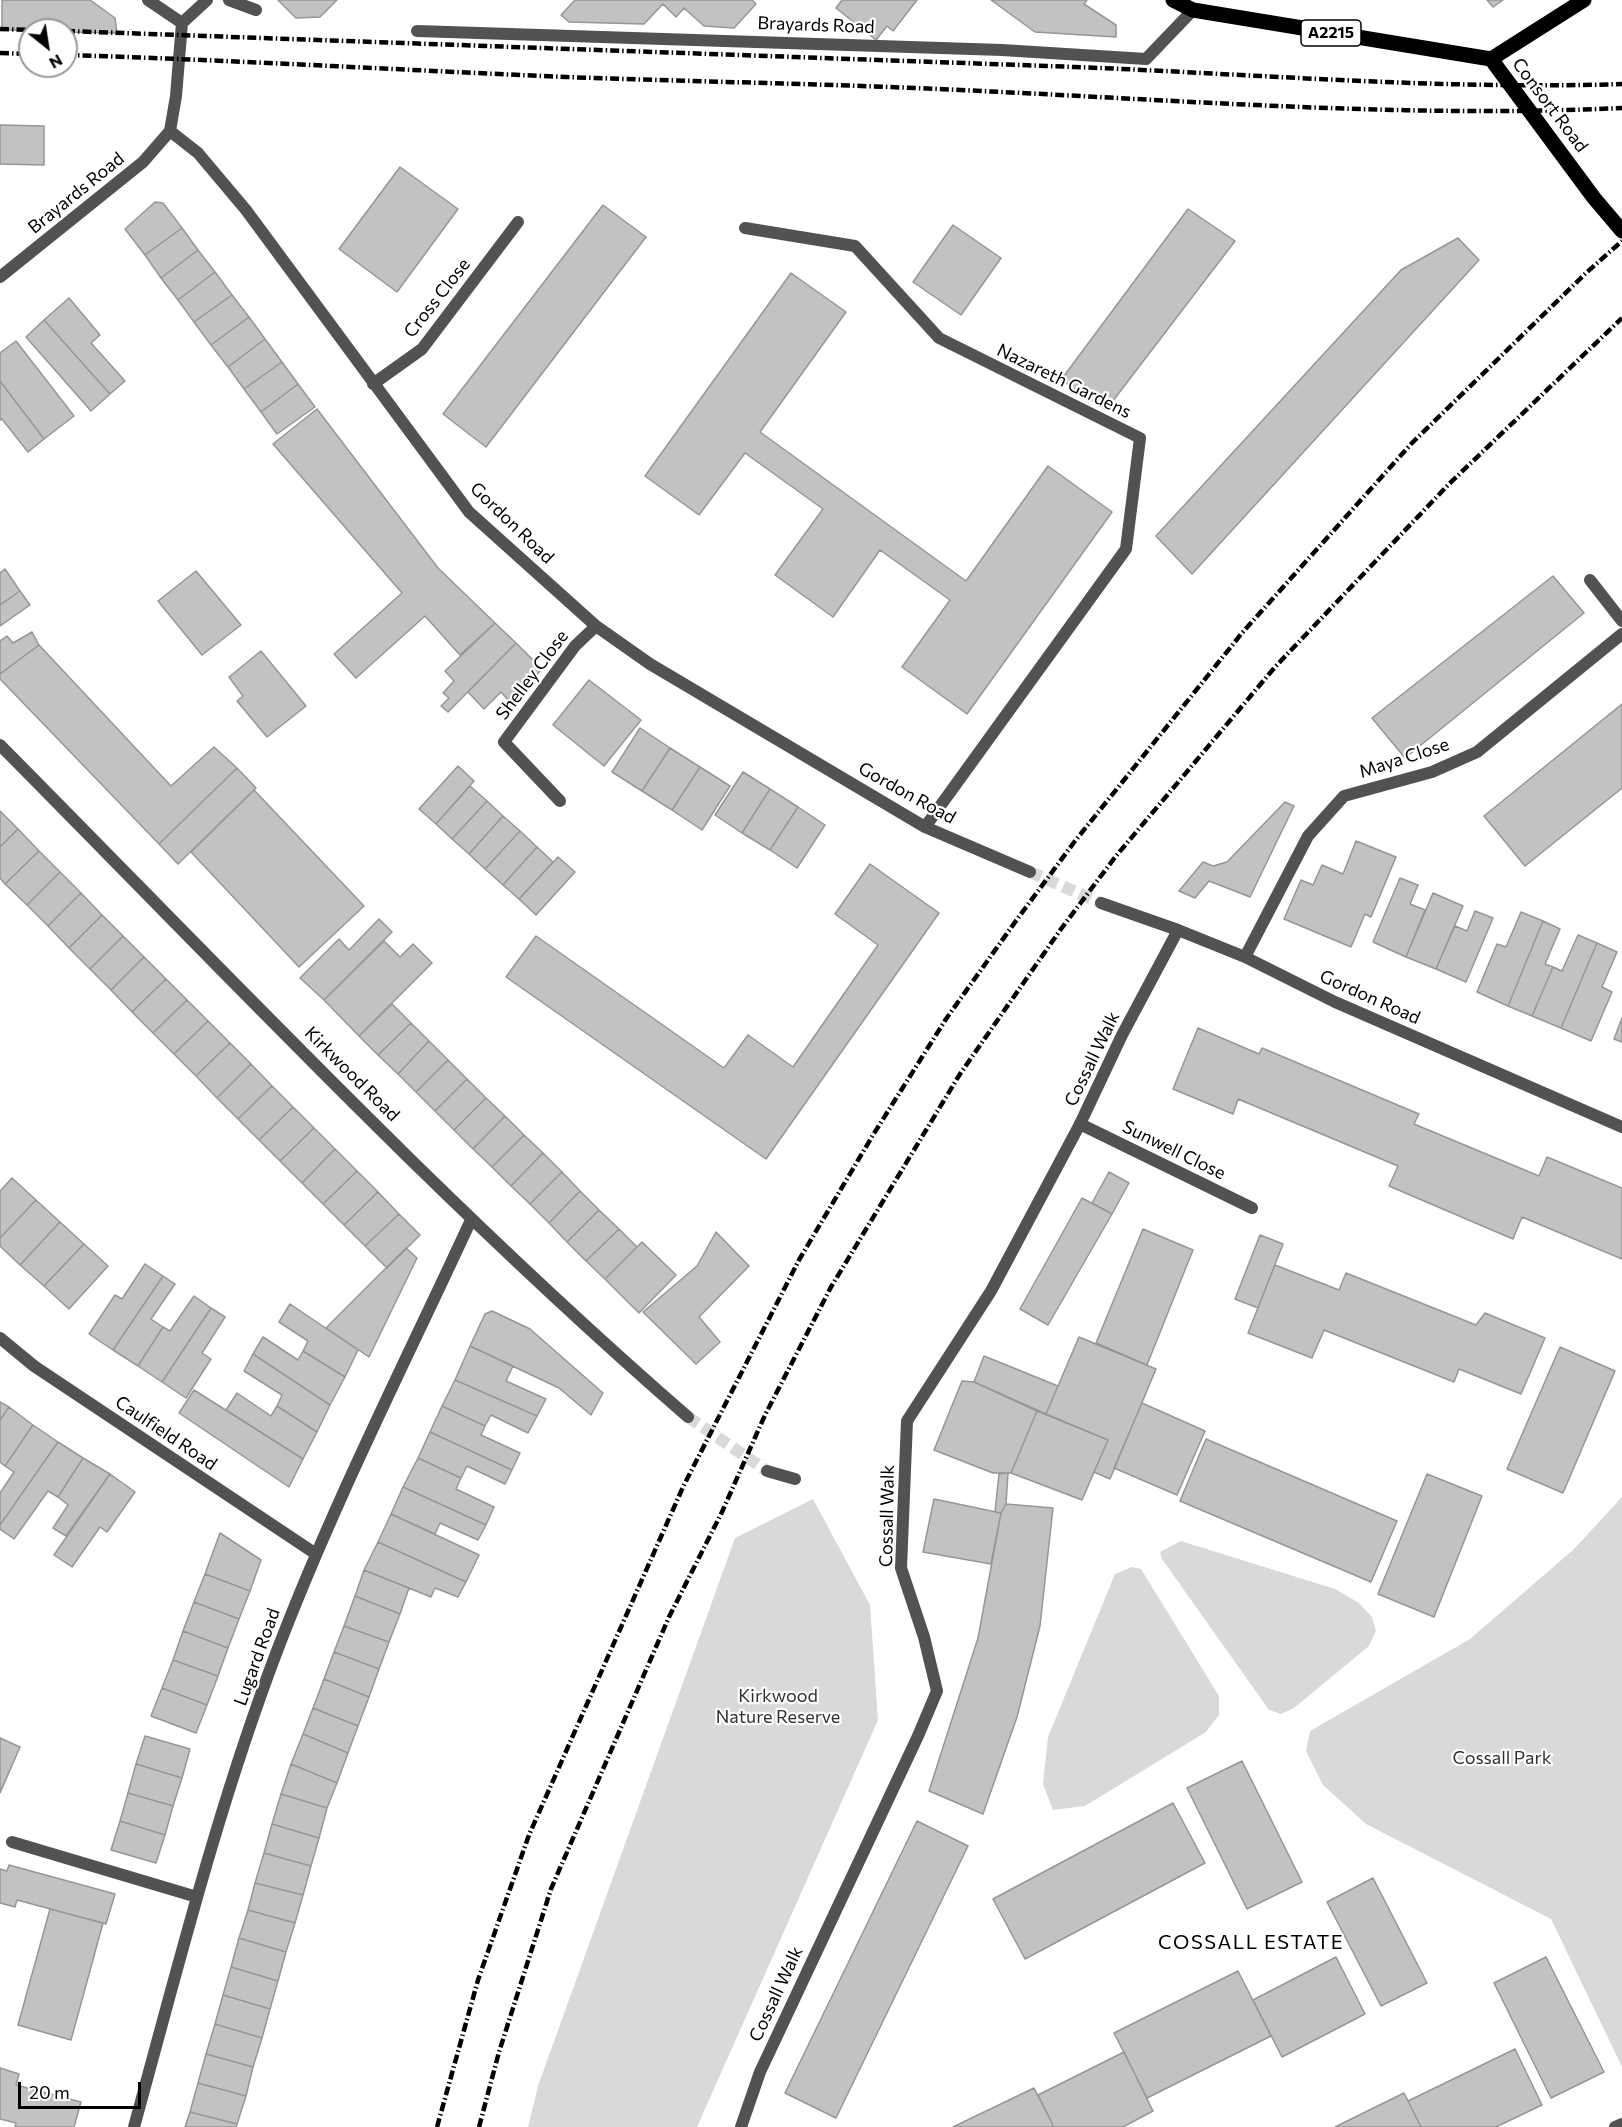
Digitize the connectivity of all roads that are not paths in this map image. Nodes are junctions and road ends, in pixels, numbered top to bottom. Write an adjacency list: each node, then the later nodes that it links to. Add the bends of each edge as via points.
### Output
1 (148, 0): 8 (street)
2 (207, 0): 8 (street)
3 (229, 0): 6 (street)
4 (1173, 0): 7 (main road, Consort Road / A2215)
5 (1584, 0): 10 (main road)
6 (256, 10)
7 (1193, 10): 9 (street, Brayards Road, via 1146,59 921,47); 10 (main road, Consort Road / A2215)
8 (182, 23): 11 (street)
9 (417, 31)
10 (1491, 59): 14 (main road, Consort Road)
11 (170, 130): 15 (street, Brayards Road, via 143,162); 16 (street, Gordon Road, via 198,153 246,210)
12 (518, 222): 16 (street, Cross Close, via 422,349)
13 (745, 228): 23 (street, Nazareth Gardens, via 855,246 939,338 1140,438 1126,549)
14 (1622, 231)
15 (0, 277)
16 (373, 384): 19 (street, Gordon Road, via 469,513)
17 (1590, 580): 18 (street)
18 (1622, 621)
19 (596, 626): 22 (street, Shelley Close, via 575,646 504,742); 23 (street, Gordon Road, via 650,664)
20 (1622, 633): 27 (street, Maya Close, via 1477,752 1432,772 1344,796 1308,836)
21 (0, 745): 31 (street, Kirkwood Road)
22 (560, 801)
23 (925, 827): 24 (street, Gordon Road)
24 (1030, 872)
25 (1101, 903): 26 (street, Gordon Road)
26 (1178, 930): 27 (street, Gordon Road); 28 (street, Cossall Walk)
27 (1245, 957): 29 (street, Gordon Road, via 1335,1002)
28 (1080, 1124): 30 (street, Sunwell Close); 41 (street, Cossall Walk, via 991,1291 907,1421 901,1568 924,1637 936,1691 760,2072)
29 (1622, 1127)
30 (1252, 1208)
31 (471, 1220): 33 (street, Kirkwood Road); 36 (street, Lugard Road)
32 (0, 1338): 36 (street, Caulfield Road, via 34,1366)
33 (688, 1417)
34 (767, 1471): 35 (street)
35 (795, 1479)
36 (316, 1554): 38 (street, Lugard Road, via 276,1653)
37 (12, 1842): 38 (street)
38 (197, 1897): 40 (street, Lugard Road)
39 (1622, 2124): 42 (street)
40 (134, 2127)
41 (741, 2127)
42 (1615, 2127)

